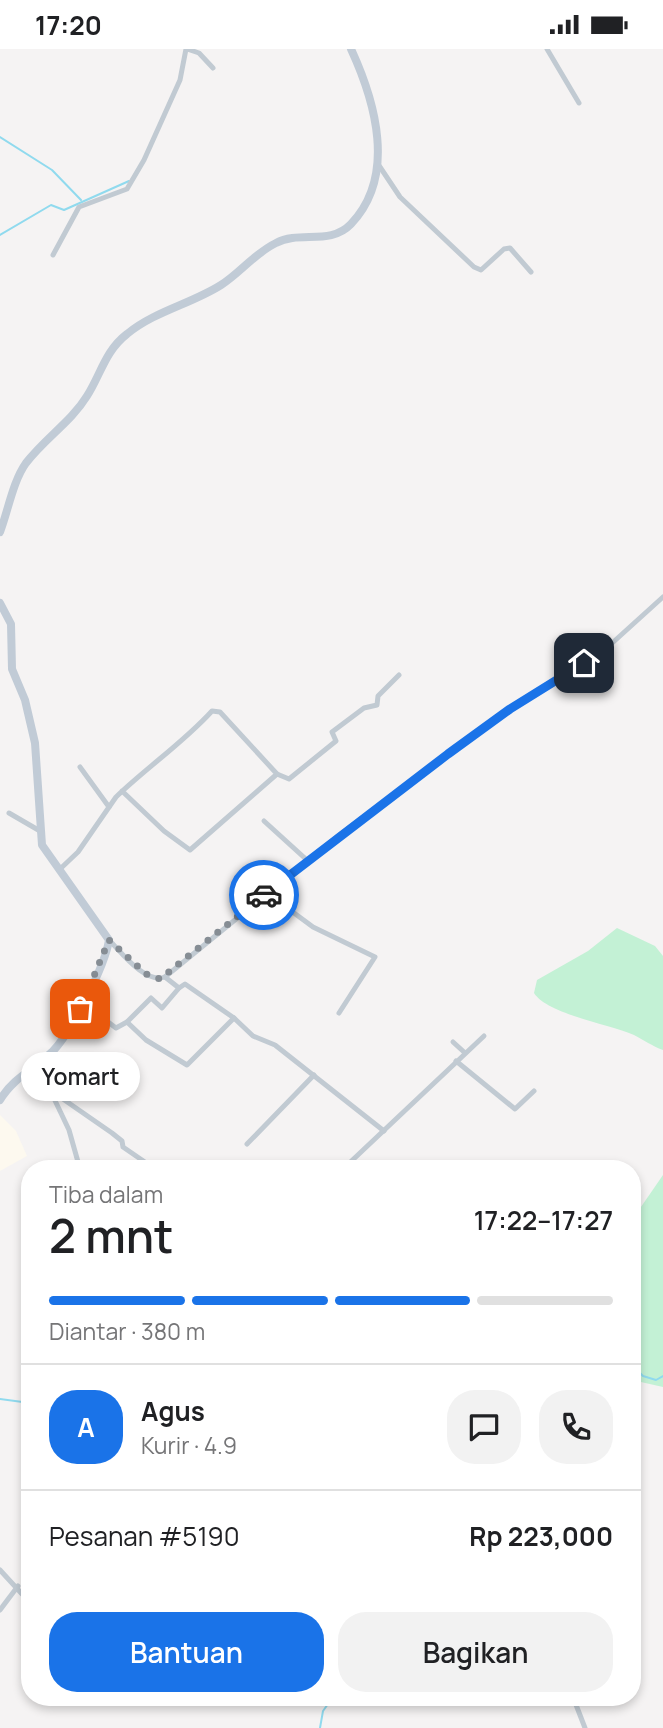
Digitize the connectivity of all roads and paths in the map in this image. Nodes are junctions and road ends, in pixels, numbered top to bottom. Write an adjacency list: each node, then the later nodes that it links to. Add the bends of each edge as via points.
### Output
1 (187, 49): 4 (street, via 199,53); 7 (street, via 180,81 127,189 79,207)
2 (351, 49): 6 (main road, via 370,102)
3 (547, 49): 5 (street)
4 (213, 68)
5 (579, 103)
6 (378, 164): 8 (street, via 400,197 474,267 481,270 510,248); 9 (main road, via 361,210 341,233 272,244 212,290 160,314 120,340 81,405 24,465)
7 (53, 255)
8 (531, 272)
9 (0, 532)
10 (663, 597): 20 (street, via 610,645 510,709)
11 (0, 603): 19 (main road, via 11,624 12,669 35,743)
12 (398, 675): 14 (street, via 378,696 377,705 365,707 332,732 336,741 289,779)
13 (80, 767): 16 (street)
14 (278, 774): 15 (street, via 190,849); 15 (street, via 215,710)
15 (122, 791): 16 (street)
16 (109, 807): 21 (street, via 78,852)
17 (9, 813): 19 (street)
18 (264, 821): 20 (street)
19 (40, 831): 21 (main road, via 42,845)
20 (308, 861): 22 (street)
21 (59, 870): 23 (main road)
22 (267, 893): 24 (street); 27 (street, via 313,927 375,957)
23 (109, 940): 24 (street, via 146,974); 26 (main road)
24 (165, 977): 25 (street)
25 (179, 988): 28 (street, via 185,984); 29 (street, via 162,1008 151,998)
26 (83, 1003): 29 (street, via 116,1028); 32 (main road)
27 (339, 1013)
28 (234, 1018): 29 (street, via 187,1065); 35 (street, via 253,1036 275,1045)
29 (127, 1022)
30 (484, 1036): 33 (street)
31 (453, 1042): 33 (street)
32 (53, 1050): 36 (street); 38 (main road, via 18,1077)
33 (464, 1052): 34 (street)
34 (456, 1061): 37 (street, via 515,1109); 39 (street)
35 (314, 1075): 39 (street); 40 (street)
36 (50, 1090): 41 (street); 42 (street)
37 (534, 1091)
38 (0, 1100)
39 (384, 1131): 43 (street)
40 (247, 1144)
41 (77, 1160)
42 (142, 1160)
43 (353, 1160)
44 (0, 1570): 45 (street)
45 (18, 1586): 46 (street); 47 (street)
46 (21, 1592)
47 (0, 1610)
48 (576, 1706): 49 (street)
49 (585, 1728)

